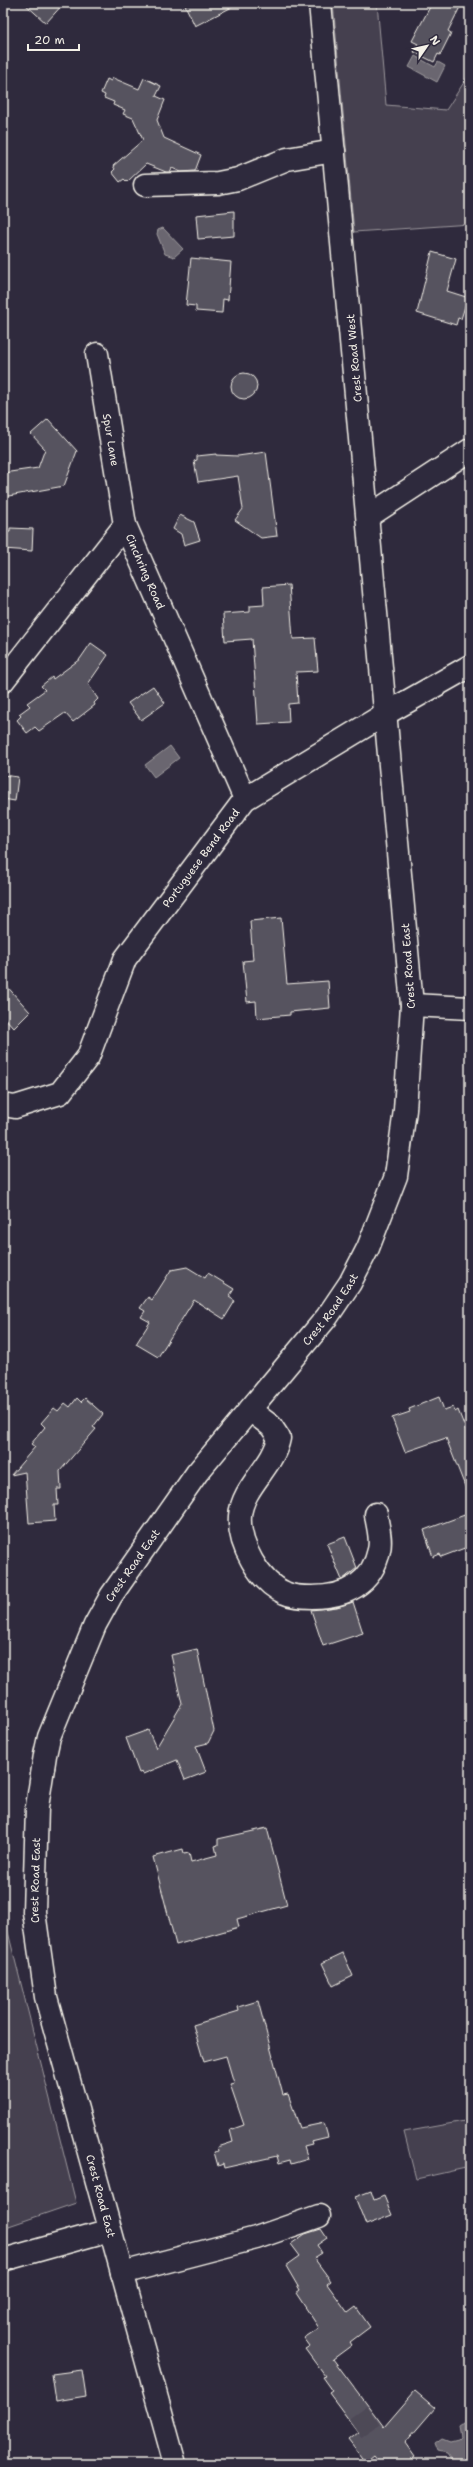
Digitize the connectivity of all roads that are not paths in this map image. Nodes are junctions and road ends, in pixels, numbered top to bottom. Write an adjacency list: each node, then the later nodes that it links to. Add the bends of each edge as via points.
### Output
1 (320, 3): 2 (street, Crest Road West)
2 (334, 152): 3 (street, via 287,159 238,179 218,183); 6 (street, Crest Road West)
3 (145, 185)
4 (97, 354): 7 (street, Spur Lane)
5 (470, 450): 6 (street)
6 (369, 516): 10 (street, Crest Road West)
7 (125, 525): 9 (street, Cinchring Road); 11 (street, Cinchring Road)
8 (470, 666): 10 (street, Portuguese Bend Road)
9 (3, 681)
10 (387, 713): 11 (street, Portuguese Bend Road); 12 (street, Crest Road East)
11 (245, 799): 14 (street, Portuguese Bend Road, via 125,959 88,1057 60,1093 15,1106)
12 (412, 1005): 13 (street); 15 (street, Crest Road East, via 396,1176 368,1248 350,1283 327,1316)
13 (470, 1008)
14 (3, 1105)
15 (250, 1410): 16 (street, via 271,1426 279,1438 242,1505 240,1524 252,1558 276,1588 294,1595 329,1597 348,1592 364,1580 379,1551); 18 (street, Crest Road East, via 197,1473 111,1596 89,1639 49,1737 45,1755 37,1807 34,1912 46,1997)
16 (376, 1514)
17 (319, 2216): 20 (street, via 256,2238)
18 (110, 2230): 19 (street); 20 (street, Crest Road East)
19 (3, 2260)
20 (122, 2273): 21 (street, Crest Road East)
21 (174, 2464)

